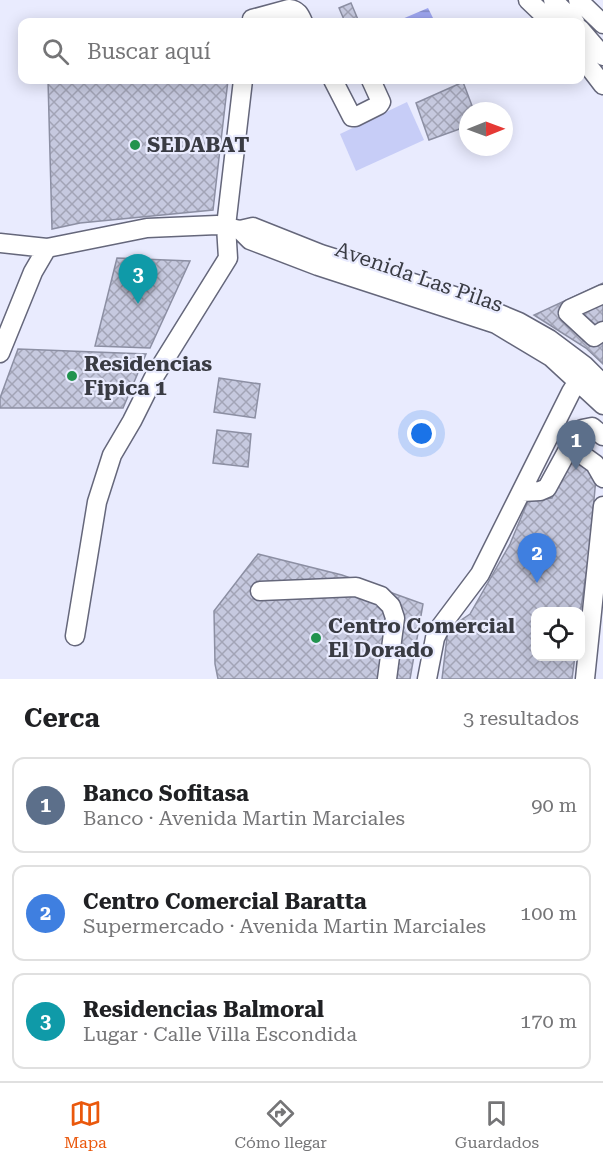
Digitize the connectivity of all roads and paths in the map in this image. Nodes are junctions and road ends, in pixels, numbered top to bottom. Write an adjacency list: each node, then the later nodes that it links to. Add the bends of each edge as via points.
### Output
1 (528, 0): 6 (street)
2 (553, 0): 7 (street)
3 (578, 0): 8 (street)
4 (252, 18): 5 (street, via 295,9)
5 (301, 18)
6 (547, 18)
7 (571, 18)
8 (603, 24)
9 (585, 35): 10 (street)
10 (603, 56)
11 (585, 63): 15 (street)
12 (243, 84): 16 (street)
13 (335, 84): 14 (street, via 355,117 381,102)
14 (373, 84)
15 (603, 86)
16 (233, 228): 18 (street, Avenida Las Pilas, via 147,228); 22 (street, Avenida Las Pilas, via 253,227 321,254 487,307); 24 (street, Avenida Las Pilas, via 250,240 318,266 496,324); 33 (street, via 228,258 154,377 112,455 97,502)
17 (0, 243): 18 (street, Avenida Las Pilas)
18 (47, 248): 23 (street)
19 (603, 294): 20 (street, via 569,311)
20 (579, 323): 21 (street, via 594,338); 22 (street)
21 (603, 331)
22 (558, 346): 24 (street, Avenida Las Pilas)
23 (0, 353)
24 (582, 374): 25 (street, Avenida Las Pilas); 26 (street, Avenida Las Pilas); 30 (street)
25 (603, 384)
26 (603, 405)
27 (603, 436): 28 (street, via 588,427)
28 (570, 446): 29 (street, via 595,464); 30 (street, via 547,488)
29 (603, 478)
30 (522, 492): 37 (street, via 480,574 441,626)
31 (603, 507): 34 (street)
32 (260, 591): 36 (street, via 356,587 381,596 391,606 395,618)
33 (75, 636)
34 (596, 638): 35 (street)
35 (593, 670)
36 (387, 679)
37 (427, 679)

